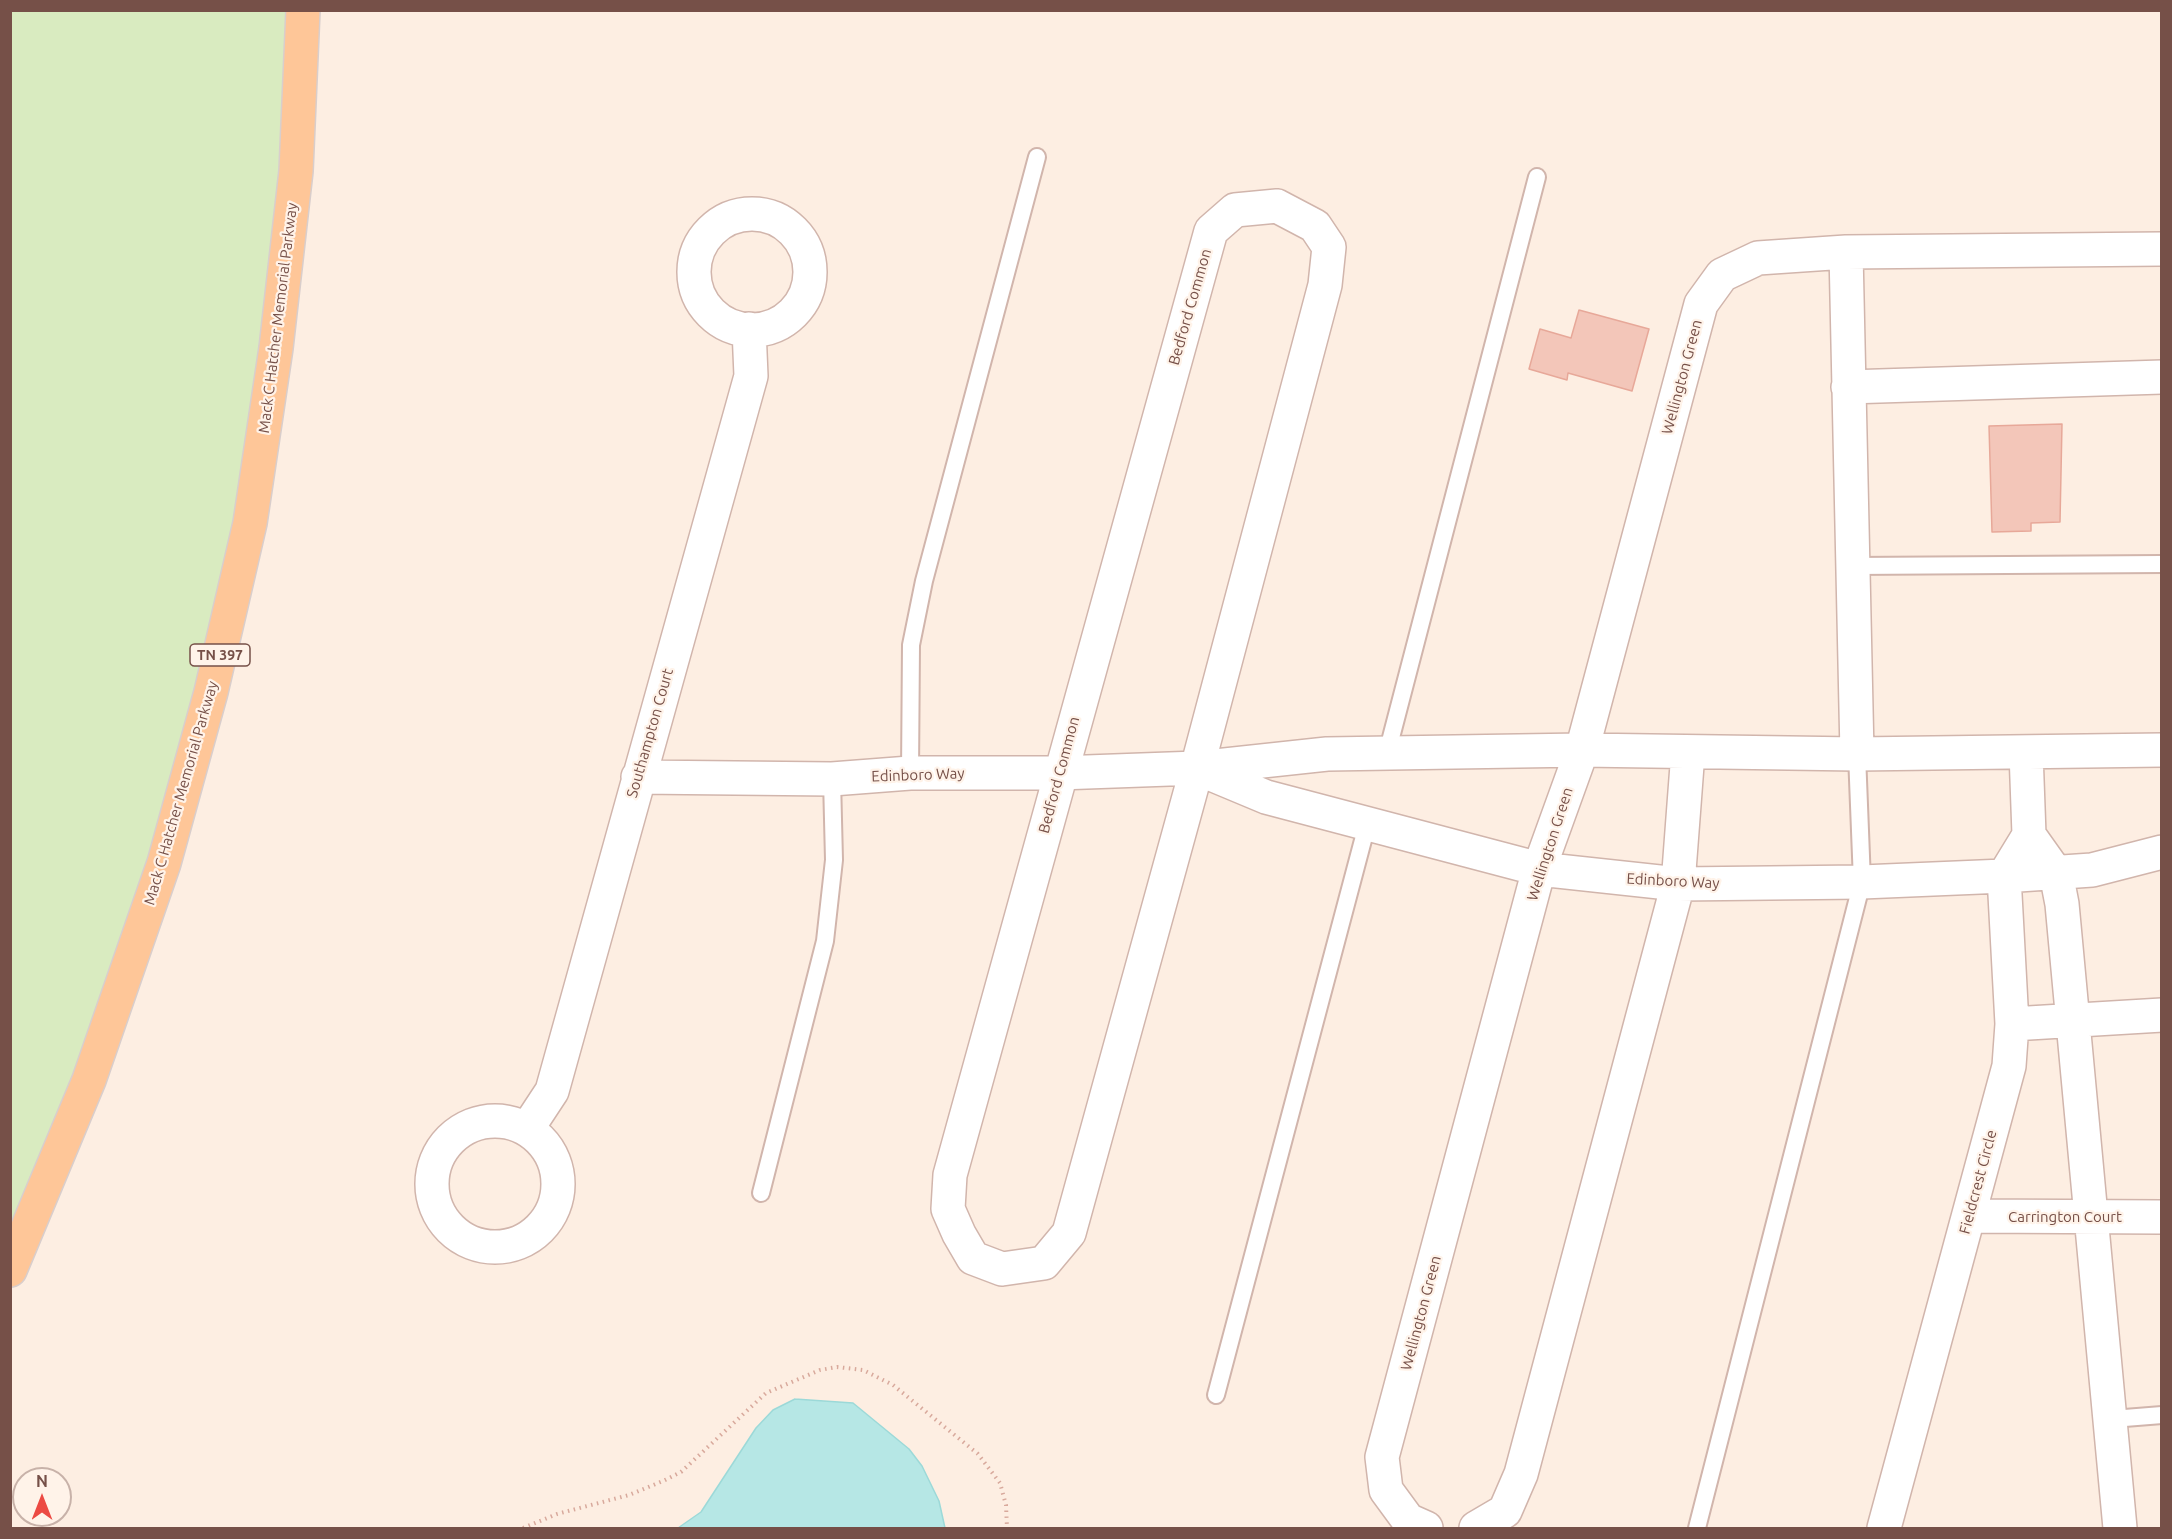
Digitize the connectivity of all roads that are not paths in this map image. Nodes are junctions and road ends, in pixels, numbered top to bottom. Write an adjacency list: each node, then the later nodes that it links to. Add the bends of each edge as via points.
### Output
1 (303, 10): 38 (main road, Mack C Hatcher Memorial Parkway / TN 397, via 296,171 276,348 250,523 216,670 160,874 88,1080)
2 (1036, 157): 18 (lane, via 910,645)
3 (1537, 177): 15 (lane)
4 (2162, 249): 5 (street, Wellington Green)
5 (1846, 252): 8 (street); 11 (street, Wellington Green, via 1758,258 1722,275 1701,304)
6 (749, 329): 20 (street, Southampton Court, via 751,376)
7 (2162, 377): 8 (street)
8 (1848, 387): 10 (street)
9 (2162, 564): 10 (lane)
10 (1852, 566): 16 (street)
11 (1582, 750): 13 (street, Edinboro Way); 15 (street, Edinboro Way); 25 (street, Wellington Green)
12 (2162, 750): 14 (street, Edinboro Way)
13 (1688, 752): 16 (street, Edinboro Way); 29 (street)
14 (2026, 752): 16 (street, Edinboro Way); 23 (street)
15 (1387, 753): 17 (street, Edinboro Way, via 1327,754)
16 (1857, 754): 28 (lane)
17 (1197, 768): 19 (street, Edinboro Way); 19 (street, Bedford Common, via 1069,1233 1044,1263 1002,1269 973,1258 959,1234 948,1209 950,1175); 19 (street, Bedford Common, via 1325,285 1329,247 1315,226 1277,206 1235,210 1211,231); 22 (street, Edinboro Way, via 1266,797)
18 (910, 773): 19 (street, Edinboro Way); 21 (street, Edinboro Way)
19 (1059, 773)
20 (638, 777): 21 (street, Edinboro Way); 33 (street, Southampton Court, via 552,1091)
21 (832, 779): 34 (lane, via 834,860 825,941)
22 (1367, 825): 25 (street, Edinboro Way); 39 (lane)
23 (2029, 835): 26 (street); 27 (street)
24 (2162, 852): 26 (street, Edinboro Way, via 2092,870)
25 (1539, 869): 29 (street, Edinboro Way); 42 (street, Wellington Green, via 1382,1457 1386,1490 1408,1520)
26 (2056, 873): 27 (street, Edinboro Way); 31 (street)
27 (2004, 876): 28 (street, Edinboro Way); 32 (street, Fieldcrest Circle)
28 (1862, 882): 29 (street, Edinboro Way); 44 (lane)
29 (1678, 884): 43 (street, via 1521,1474 1505,1511)
30 (2162, 1015): 31 (street)
31 (2073, 1021): 32 (street); 37 (street)
32 (2012, 1024): 35 (street, Fieldcrest Circle, via 2009,1066)
33 (526, 1129)
34 (761, 1193)
35 (1969, 1216): 37 (street, Carrington Court); 45 (street, Fieldcrest Circle)
36 (2162, 1217): 37 (street, Carrington Court)
37 (2093, 1218): 41 (street)
38 (10, 1270)
39 (1216, 1395)
40 (2162, 1415): 41 (lane)
41 (2112, 1419): 46 (street)
42 (1426, 1528)
43 (1476, 1528)
44 (1697, 1528)
45 (1884, 1528)
46 (2120, 1528)

